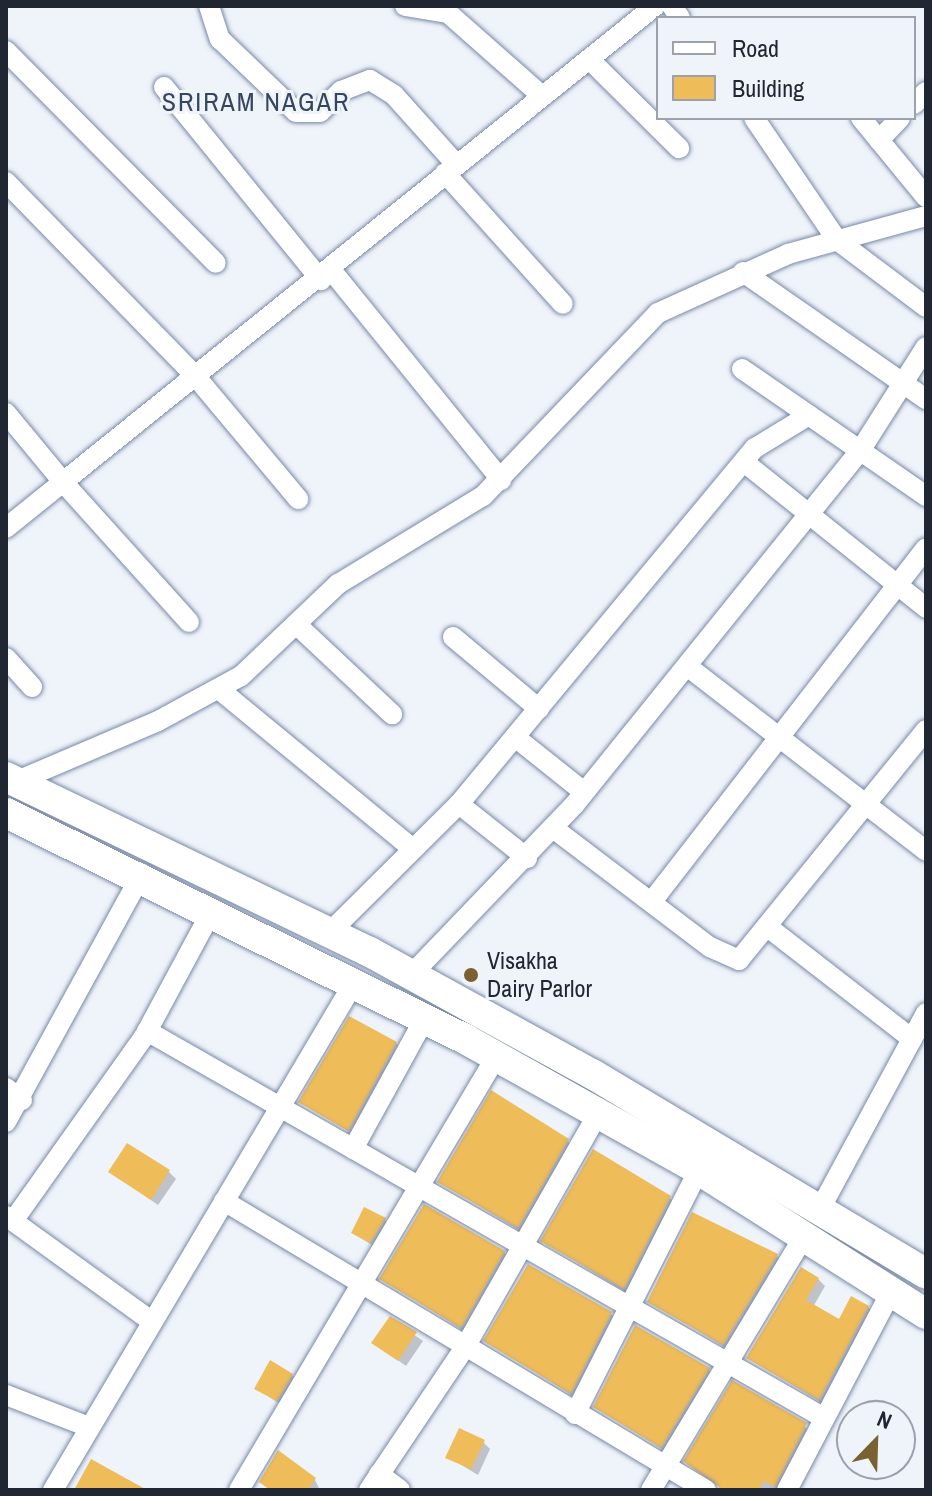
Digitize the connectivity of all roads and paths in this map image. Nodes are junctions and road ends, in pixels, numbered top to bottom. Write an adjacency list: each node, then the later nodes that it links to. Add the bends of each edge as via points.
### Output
1 (209, 6): 13 (street, via 220,39 296,112 320,112 341,91 370,80 394,95)
2 (405, 6): 7 (street, via 448,13)
3 (655, 6): 5 (street)
4 (6, 51): 18 (street)
5 (589, 59): 7 (street); 12 (street)
6 (164, 87): 20 (street)
7 (542, 96): 13 (street)
8 (756, 120): 17 (street)
9 (863, 120): 11 (street)
10 (898, 120): 11 (street)
11 (879, 140): 15 (street)
12 (679, 148)
13 (451, 169): 20 (street); 21 (street)
14 (6, 182): 25 (street)
15 (926, 197)
16 (926, 216): 17 (street)
17 (837, 240): 19 (street); 22 (street)
18 (216, 263)
19 (743, 272): 26 (street); 32 (street, via 658,313)
20 (327, 275): 25 (street); 32 (street)
21 (563, 304)
22 (926, 307)
23 (926, 347): 26 (street)
24 (742, 369): 29 (street)
25 (197, 378): 33 (street); 35 (street)
26 (902, 383): 27 (street); 30 (street)
27 (926, 399)
28 (6, 413): 33 (street)
29 (809, 415): 30 (street); 31 (street, via 766,436)
30 (860, 451): 34 (street); 36 (street)
31 (744, 462): 36 (street); 48 (street)
32 (501, 480): 42 (street, via 468,507 358,570)
33 (63, 482): 37 (street); 41 (street)
34 (926, 496)
35 (298, 499)
36 (810, 515): 39 (street); 45 (street)
37 (6, 528)
38 (926, 548): 39 (street)
39 (897, 585): 40 (street); 52 (street)
40 (926, 608)
41 (189, 622)
42 (296, 624): 47 (street); 49 (street)
43 (453, 637): 48 (street)
44 (6, 658): 46 (street)
45 (687, 666): 52 (street); 54 (street)
46 (32, 687)
47 (220, 690): 53 (street); 59 (street)
48 (539, 709): 51 (street)
49 (392, 714)
50 (926, 730): 56 (street)
51 (515, 737): 54 (street); 55 (street)
52 (779, 739): 56 (street); 63 (street)
53 (20, 784): 57 (main road); 66 (main road)
54 (584, 792): 58 (street)
55 (459, 804): 59 (street); 61 (street)
56 (866, 805): 60 (street); 65 (street)
57 (17, 817): 62 (main road)
58 (553, 828): 61 (street); 63 (street)
59 (413, 849): 66 (street)
60 (926, 851)
61 (527, 858): 68 (street)
62 (142, 874): 64 (main road); 74 (street, via 89,981)
63 (653, 900): 65 (street, via 725,957 739,960)
64 (213, 909): 69 (main road); 72 (street)
65 (769, 928): 71 (street)
66 (330, 932): 67 (main road)
67 (370, 952): 68 (main road); 69 (main road)
68 (411, 975): 83 (main road)
69 (355, 981): 70 (main road); 75 (street)
70 (425, 1018): 73 (main road); 78 (street)
71 (920, 1029): 83 (street)
72 (147, 1031): 75 (street); 82 (street)
73 (496, 1057): 76 (main road); 80 (street)
74 (14, 1094): 77 (street)
75 (280, 1106): 78 (street); 81 (street)
76 (599, 1112): 79 (main road); 84 (street)
77 (6, 1122)
78 (353, 1149): 80 (street)
79 (699, 1170): 83 (main road); 88 (street)
80 (423, 1190): 84 (street); 86 (street)
81 (224, 1201): 86 (street); 90 (street)
82 (10, 1218): 90 (street)
83 (812, 1223): 85 (main road); 87 (main road); 92 (street)
84 (520, 1245): 88 (street); 91 (street)
85 (926, 1274)
86 (363, 1285): 91 (street); 100 (street)
87 (891, 1292): 89 (main road); 95 (street)
88 (625, 1304): 92 (street); 94 (street)
89 (926, 1314)
90 (151, 1321): 96 (street)
91 (465, 1347): 94 (street); 98 (street)
92 (728, 1361): 95 (street); 97 (street)
93 (6, 1395): 96 (street)
94 (575, 1414): 97 (street)
95 (824, 1418): 104 (street)
96 (89, 1427): 99 (street)
97 (668, 1464): 102 (street); 103 (street)
98 (374, 1482): 101 (street)
99 (53, 1490)
100 (239, 1490)
101 (400, 1490)
102 (651, 1490)
103 (706, 1490)
104 (787, 1490)

